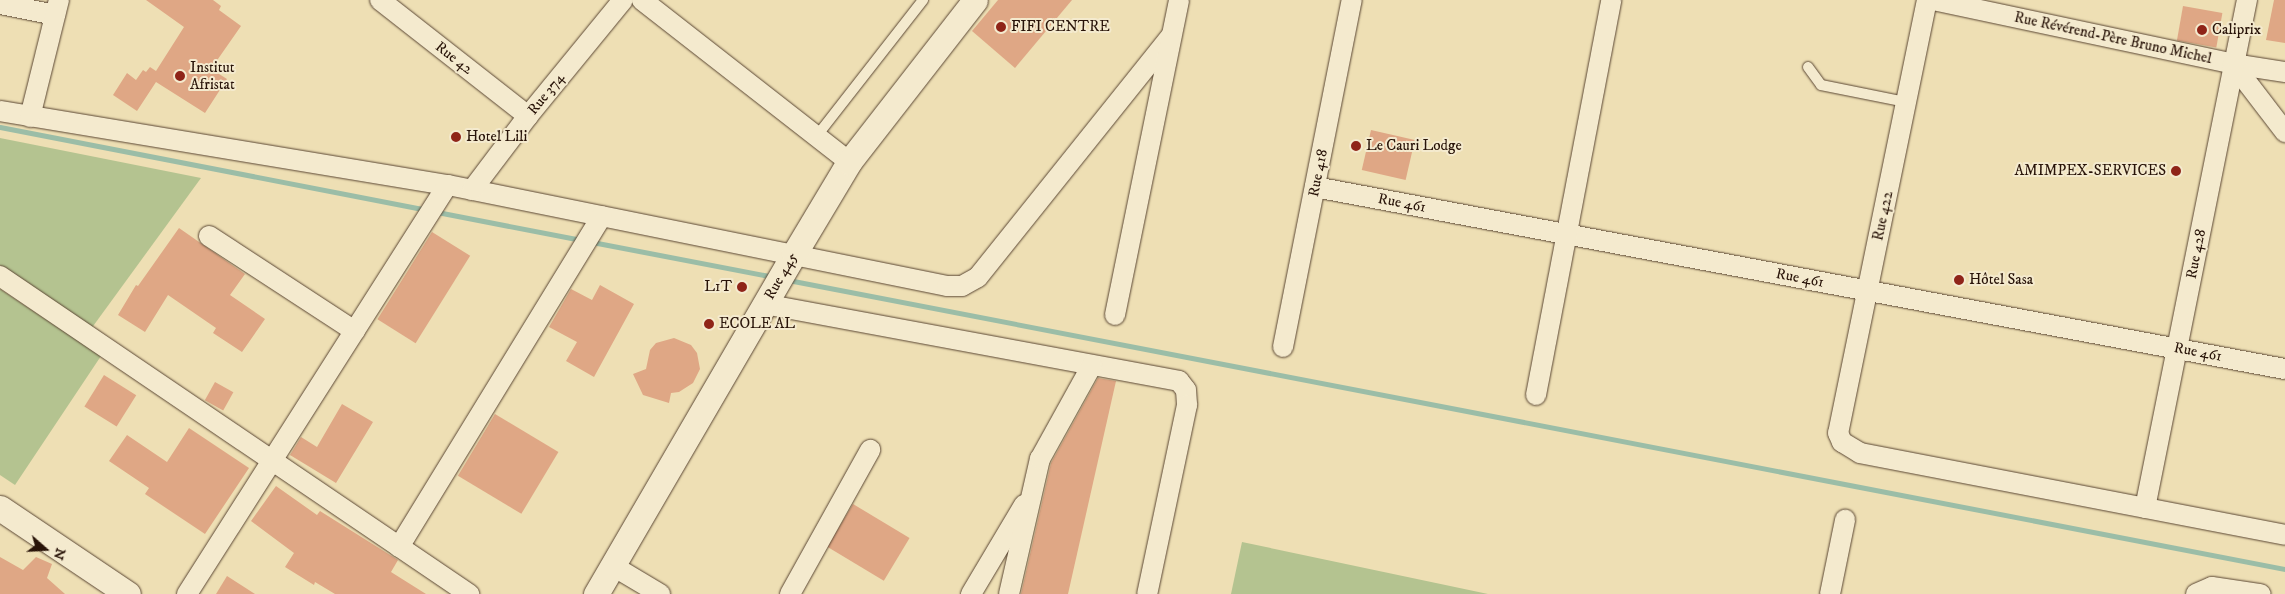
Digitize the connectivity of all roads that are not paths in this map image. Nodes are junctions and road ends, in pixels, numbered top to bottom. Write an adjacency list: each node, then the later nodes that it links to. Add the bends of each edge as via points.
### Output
1 (380, 0): 20 (street, Rue 42)
2 (623, 0): 20 (street, Rue 374)
3 (642, 0): 23 (street)
4 (923, 0): 23 (lane)
5 (1179, 0): 14 (street)
6 (1352, 0): 26 (street, Rue 418)
7 (1611, 0): 29 (street)
8 (1927, 0): 18 (street, Rue 422)
9 (1933, 0): 15 (street, Rue Révérend-Père Bruno Michel)
10 (2247, 0): 15 (street, Rue 428)
11 (970, 3): 24 (street, Rue 445)
12 (0, 4): 13 (street)
13 (57, 7): 21 (street)
14 (1171, 36): 31 (street, via 978,277 962,286 947,286); 35 (street)
15 (2233, 64): 17 (street, Rue Révérend-Père Bruno Michel); 22 (street); 38 (street, Rue 428)
16 (1808, 67): 18 (lane, via 1821,85)
17 (2285, 72)
18 (1906, 102): 33 (street, Rue 422)
19 (0, 110): 21 (street)
20 (528, 116): 27 (street, Rue 374)
21 (30, 117): 25 (street)
22 (2285, 132)
23 (816, 137): 24 (street)
24 (849, 162): 31 (street, Rue 445)
25 (448, 185): 27 (street); 36 (street)
26 (1315, 187): 29 (street, Rue 461); 37 (street, Rue 418)
27 (472, 190): 28 (street)
28 (602, 216): 31 (street); 49 (street)
29 (1566, 234): 33 (street, Rue 461); 41 (street)
30 (210, 236): 36 (street)
31 (789, 261): 34 (street, Rue 445)
32 (0, 276): 43 (street)
33 (1868, 291): 38 (street, Rue 461); 46 (street, Rue 422, via 1838,433 1842,442 1860,453)
34 (766, 301): 39 (street); 50 (street, Rue 445)
35 (1115, 315)
36 (355, 330): 43 (street)
37 (1283, 347)
38 (2177, 348): 40 (street, Rue 461); 46 (street, Rue 428)
39 (1092, 365): 44 (street, via 1040,459); 59 (street, via 1179,381 1186,390 1187,405)
40 (2285, 369)
41 (1536, 395)
42 (870, 450): 56 (street)
43 (272, 461): 49 (street); 52 (street)
44 (1033, 490): 57 (street); 58 (street)
45 (0, 508): 51 (street)
46 (2145, 508): 48 (street)
47 (1845, 520): 60 (street)
48 (2285, 535)
49 (399, 547): 53 (street)
50 (613, 566): 54 (street, Rue 445); 55 (street)
51 (128, 594)
52 (187, 594)
53 (469, 594)
54 (596, 594)
55 (660, 594)
56 (790, 594)
57 (971, 594)
58 (1010, 594)
59 (1147, 594)
60 (1830, 594)
61 (2196, 594): 62 (street, via 2212,587)
62 (2260, 594)

